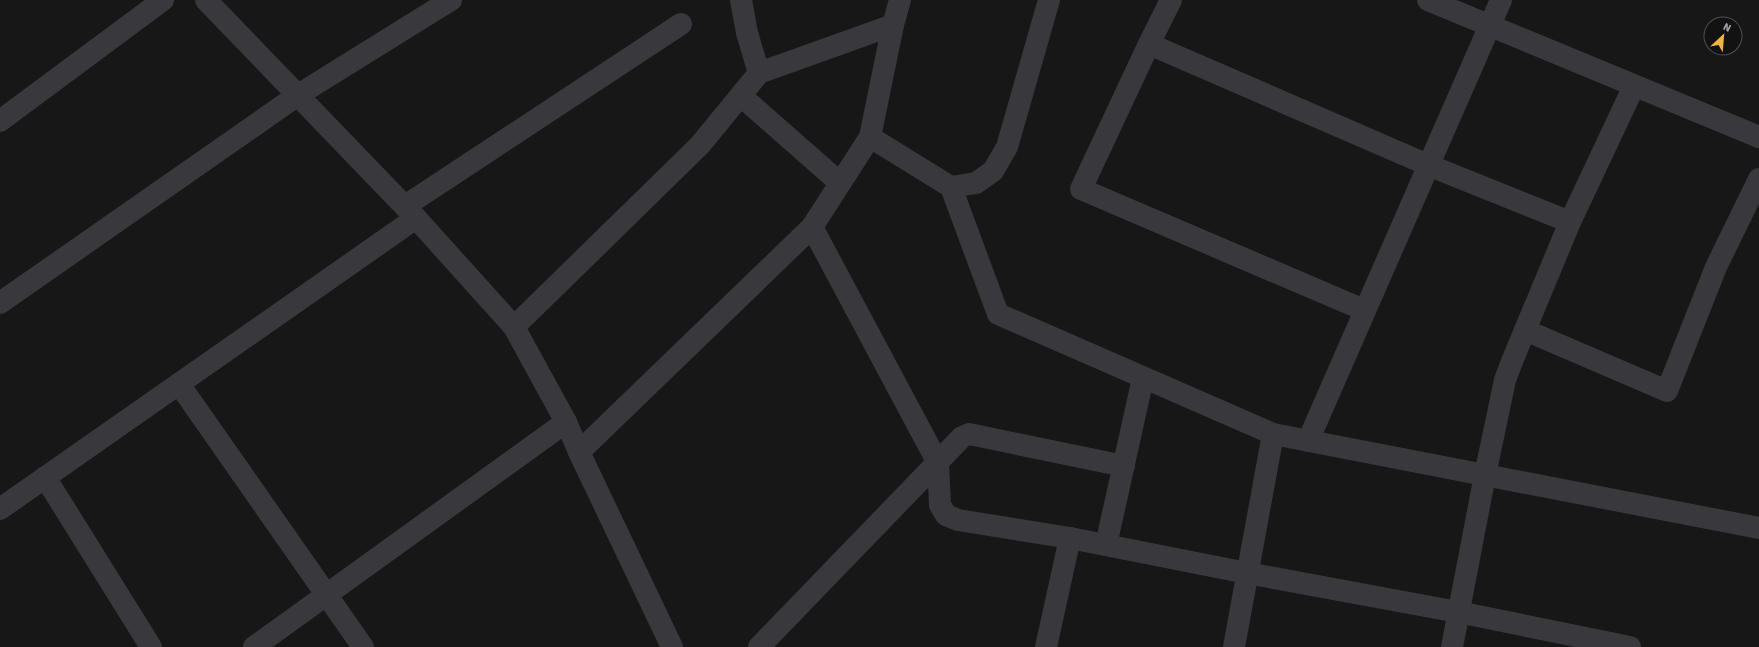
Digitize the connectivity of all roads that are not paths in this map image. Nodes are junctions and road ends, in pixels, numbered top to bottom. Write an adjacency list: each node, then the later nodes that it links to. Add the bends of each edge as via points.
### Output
1 (162, 0): 19 (street)
2 (206, 0): 17 (street)
3 (451, 0): 17 (street)
4 (741, 0): 15 (street, via 747,33)
5 (900, 0): 12 (street)
6 (1049, 0): 25 (street, via 1007,147 994,171 976,183)
7 (1188, 0): 10 (street)
8 (1428, 0): 13 (street)
9 (1501, 0): 13 (street)
10 (1167, 8): 14 (street)
11 (681, 24): 26 (street)
12 (893, 25): 15 (street); 20 (street)
13 (1490, 26): 16 (street); 22 (street)
14 (1149, 44): 22 (street); 30 (street, via 1081,189)
15 (759, 73): 18 (street)
16 (1634, 86): 21 (street); 27 (street)
17 (298, 95): 26 (street); 29 (street)
18 (741, 96): 24 (street); 31 (street, via 700,145)
19 (0, 121)
20 (870, 137): 24 (street); 25 (street)
21 (1759, 137)
22 (1428, 165): 27 (street); 30 (street)
23 (1759, 179): 32 (street, via 1716,267 1667,391)
24 (840, 183): 28 (street)
25 (951, 186): 33 (street, via 998,314)
26 (411, 212): 31 (street); 34 (street)
27 (1570, 222): 32 (street)
28 (812, 228): 38 (street); 39 (street)
29 (0, 303)
30 (1364, 310): 37 (street)
31 (514, 327): 35 (street)
32 (1525, 330): 41 (street, via 1505,380)
33 (1143, 378): 36 (street); 40 (street)
34 (179, 384): 42 (street); 48 (street)
35 (566, 422): 38 (street); 48 (street)
36 (1273, 434): 37 (street); 47 (street)
37 (1308, 441): 41 (street)
38 (579, 452): 53 (street)
39 (938, 463): 40 (street, via 962,437 969,434); 45 (street, via 940,505 946,515 958,520); 54 (street)
40 (1124, 466): 46 (street)
41 (1485, 475): 44 (street); 49 (street)
42 (45, 477): 43 (street); 50 (street)
43 (0, 508)
44 (1759, 528)
45 (1070, 538): 46 (street); 55 (street)
46 (1106, 545): 47 (street)
47 (1247, 573): 49 (street); 56 (street)
48 (327, 595): 51 (street); 52 (street)
49 (1458, 612): 57 (street); 58 (street)
50 (151, 647)
51 (254, 647)
52 (363, 647)
53 (672, 647)
54 (759, 647)
55 (1046, 647)
56 (1234, 647)
57 (1452, 647)
58 (1630, 647)

